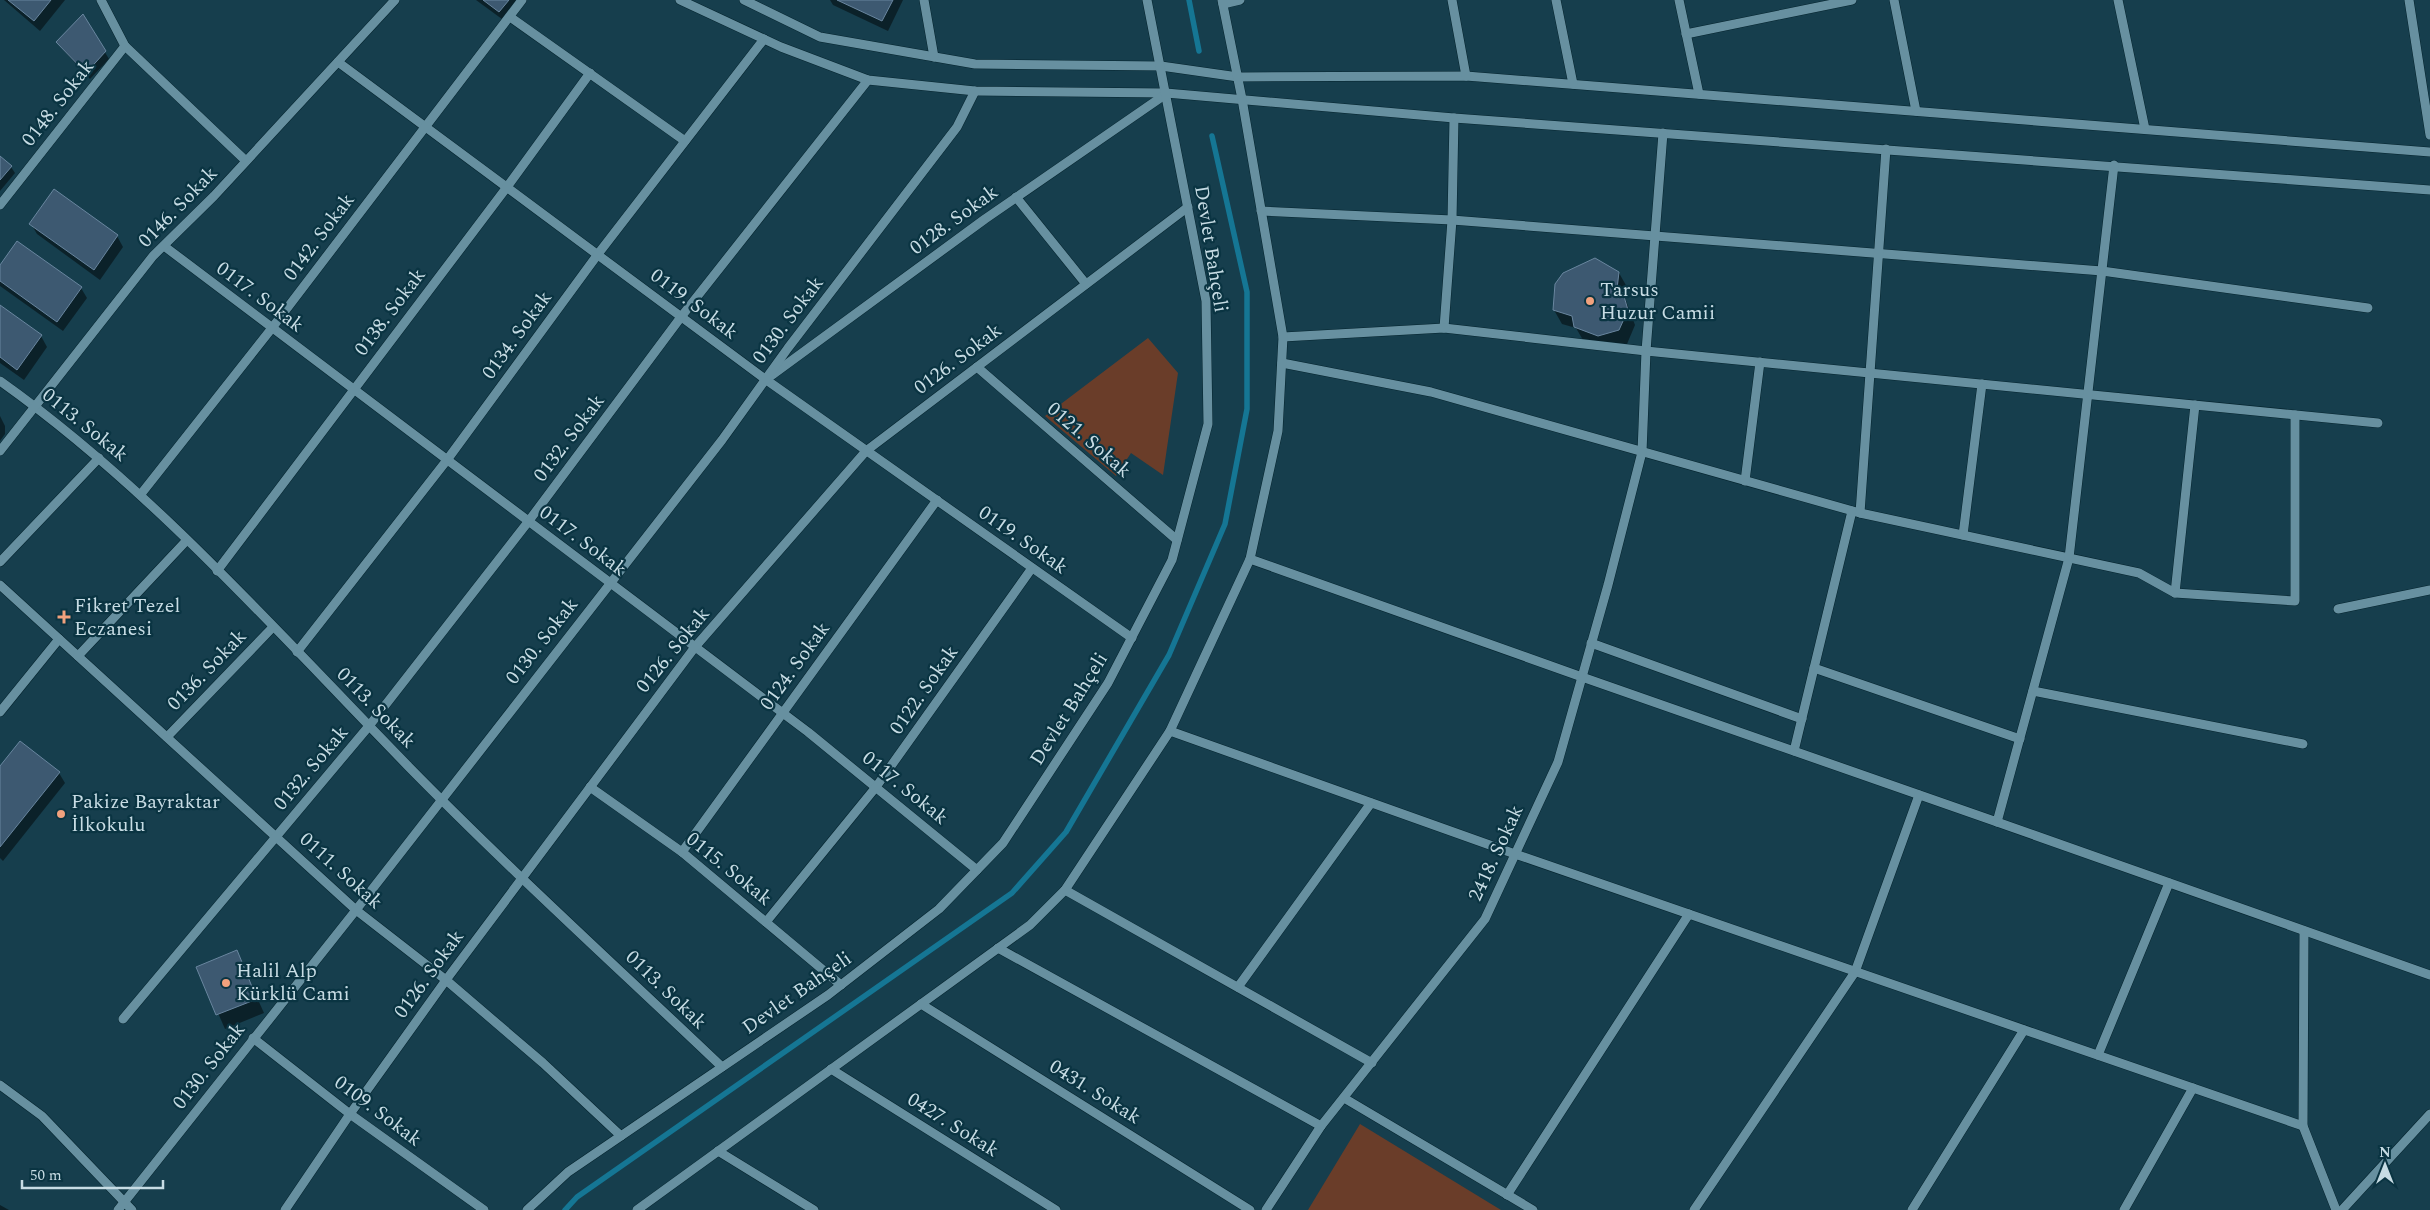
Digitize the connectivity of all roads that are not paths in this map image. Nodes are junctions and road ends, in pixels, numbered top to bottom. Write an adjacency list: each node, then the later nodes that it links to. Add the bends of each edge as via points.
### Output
1 (101, 0): 20 (street)
2 (395, 0): 22 (street, 0146. Sokak)
3 (522, 0): 17 (street, 0142. Sokak)
4 (680, 0): 19 (street)
5 (744, 0): 21 (street, via 820,37)
6 (924, 0): 21 (street)
7 (1147, 0): 23 (street, Devlet Bahçeli)
8 (1240, 0): 16 (street)
9 (1452, 0): 25 (street)
10 (1556, 0): 28 (street)
11 (1679, 0): 18 (street)
12 (1852, 0): 18 (street)
13 (1894, 0): 33 (street)
14 (2118, 0): 36 (street)
15 (2409, 0): 38 (street)
16 (1222, 2): 26 (street)
17 (510, 17): 24 (street); 35 (street, 0142. Sokak)
18 (1686, 34): 31 (street)
19 (764, 39): 27 (street); 39 (street, 0134. Sokak)
20 (125, 46): 42 (street); 47 (street, 0148. Sokak)
21 (934, 57): 23 (street, via 975,64)
22 (338, 62): 35 (street, 0119. Sokak); 42 (street, 0146. Sokak)
23 (1161, 66): 26 (street); 30 (street, Devlet Bahçeli)
24 (590, 73): 39 (street); 44 (street, 0138. Sokak)
25 (1466, 76): 26 (street); 28 (street)
26 (1238, 77): 32 (street)
27 (868, 80): 29 (street); 58 (street, 0132. Sokak)
28 (1573, 84): 31 (street)
29 (975, 92): 30 (street); 67 (street, 0130. Sokak, via 952,134)
30 (1166, 93): 32 (street); 46 (street, 0128. Sokak); 48 (street, Devlet Bahçeli)
31 (1699, 94): 33 (street)
32 (1242, 99): 34 (street); 49 (street)
33 (1916, 111): 36 (street)
34 (1454, 118): 37 (street); 50 (street)
35 (426, 126): 44 (street, 0119. Sokak); 59 (street, 0142. Sokak)
36 (2145, 129): 41 (street)
37 (1663, 133): 40 (street); 51 (street, 2418. Sokak)
38 (2430, 135)
39 (685, 142): 54 (street, 0134. Sokak)
40 (1886, 149): 43 (street); 53 (street)
41 (2430, 152)
42 (246, 161): 52 (street, 0146. Sokak)
43 (2114, 165): 45 (street); 55 (street)
44 (507, 187): 54 (street, 0119. Sokak); 70 (street, 0138. Sokak)
45 (2430, 190)
46 (1016, 198): 56 (street); 67 (street, 0128. Sokak)
47 (0, 205)
48 (1188, 207): 56 (street, 0126. Sokak); 88 (street, Devlet Bahçeli, via 1206,301 1208,424)
49 (1261, 211): 50 (street); 61 (street)
50 (1452, 220): 51 (street); 60 (street)
51 (1656, 236): 53 (street); 62 (street, 2418. Sokak)
52 (164, 246): 59 (street, 0117. Sokak); 72 (street, 0146. Sokak)
53 (1877, 253): 55 (street); 66 (street)
54 (598, 254): 58 (street, 0119. Sokak); 80 (street, 0134. Sokak)
55 (2102, 271): 57 (street); 71 (street)
56 (1086, 284): 65 (street, 0126. Sokak)
57 (2368, 308)
58 (681, 317): 67 (street, 0119. Sokak); 85 (street, 0132. Sokak)
59 (272, 328): 70 (street, 0117. Sokak); 82 (street, 0142. Sokak)
60 (1444, 328): 61 (street); 62 (street)
61 (1283, 337): 64 (street)
62 (1646, 351): 63 (street); 78 (street, 2418. Sokak)
63 (1760, 362): 66 (street); 81 (street)
64 (1282, 363): 78 (street, via 1431,392); 90 (street, via 1278,431)
65 (977, 367): 77 (street, 0126. Sokak); 88 (street, 0121. Sokak)
66 (1871, 373): 69 (street); 84 (street)
67 (765, 379): 77 (street, 0119. Sokak); 94 (street, 0130. Sokak, via 722,440)
68 (0, 381): 72 (street, 0113. Sokak)
69 (1982, 384): 71 (street); 86 (street)
70 (353, 390): 80 (street, 0117. Sokak); 93 (street, 0138. Sokak)
71 (2089, 394): 73 (street); 89 (street)
72 (35, 405): 76 (street, 0146. Sokak); 79 (street, 0113. Sokak)
73 (2194, 405): 74 (street); 97 (street)
74 (2295, 415): 75 (street); 97 (street, via 2295,601)
75 (2378, 423)
76 (0, 451)
77 (866, 451): 83 (street, 0119. Sokak); 103 (street, 0126. Sokak)
78 (1642, 452): 81 (street); 102 (street, 2418. Sokak)
79 (99, 458): 82 (street, 0113. Sokak); 91 (street)
80 (447, 460): 85 (street, 0117. Sokak); 104 (street, 0134. Sokak)
81 (1745, 481): 84 (street)
82 (141, 494): 87 (street, 0113. Sokak)
83 (937, 500): 92 (street, 0119. Sokak); 110 (street, 0124. Sokak)
84 (1856, 512): 86 (street); 106 (street)
85 (528, 522): 94 (street, 0117. Sokak); 112 (street, 0132. Sokak)
86 (1963, 536): 89 (street)
87 (187, 540): 93 (street, 0113. Sokak); 105 (street)
88 (1177, 540): 100 (street, Devlet Bahçeli, via 1172,560)
89 (2069, 558): 97 (street, via 2139,573); 108 (street)
90 (1250, 559): 107 (street); 113 (street)
91 (0, 562)
92 (1032, 568): 100 (street, 0119. Sokak); 119 (street, 0122. Sokak)
93 (217, 571): 99 (street, 0113. Sokak)
94 (609, 583): 103 (street, 0117. Sokak); 121 (street, 0130. Sokak)
95 (0, 585): 101 (street, 0111. Sokak)
96 (2430, 590): 98 (street)
97 (2175, 593)
98 (2338, 609)
99 (273, 627): 104 (street, 0113. Sokak); 114 (street, 0136. Sokak)
100 (1132, 638): 127 (street, Devlet Bahçeli, via 1108,683 1003,843)
101 (59, 639): 105 (street, 0111. Sokak); 109 (street)
102 (1591, 643): 107 (street, 2418. Sokak); 111 (street)
103 (695, 647): 110 (street, 0117. Sokak); 118 (street, 0126. Sokak)
104 (297, 652): 112 (street, 0113. Sokak)
105 (78, 656): 114 (street, 0111. Sokak)
106 (1814, 668): 111 (street); 115 (street)
107 (1582, 677): 117 (street); 126 (street, 2418. Sokak, via 1558,762)
108 (2033, 691): 115 (street); 116 (street)
109 (0, 712)
110 (783, 713): 119 (street, 0117. Sokak); 125 (street, 0124. Sokak)
111 (1802, 719): 117 (street)
112 (369, 726): 121 (street, 0113. Sokak); 124 (street, 0132. Sokak)
113 (1170, 731): 122 (street); 130 (street)
114 (167, 738): 124 (street, 0111. Sokak)
115 (2020, 739): 123 (street)
116 (2304, 744)
117 (1794, 751): 120 (street)
118 (590, 787): 125 (street, 0115. Sokak); 128 (street, 0126. Sokak)
119 (876, 788): 127 (street, 0117. Sokak); 133 (street, 0122. Sokak)
120 (1919, 795): 123 (street); 136 (street)
121 (441, 800): 128 (street, 0113. Sokak); 131 (street, 0130. Sokak)
122 (1372, 803): 126 (street); 140 (street)
123 (1997, 822): 129 (street)
124 (276, 837): 131 (street, 0111. Sokak); 142 (street, 0132. Sokak)
125 (682, 852): 133 (street, 0115. Sokak)
126 (1515, 854): 132 (street); 146 (street, 2418. Sokak, via 1485,920)
127 (977, 870): 139 (street, Devlet Bahçeli, via 940,909)
128 (522, 877): 138 (street, 0126. Sokak); 147 (street, 0113. Sokak)
129 (2169, 883): 134 (street); 145 (street)
130 (1065, 890): 135 (street, via 1030,925); 140 (street)
131 (356, 910): 138 (street, 0111. Sokak); 144 (street, 0130. Sokak)
132 (1689, 914): 136 (street); 158 (street)
133 (766, 922): 139 (street, 0115. Sokak)
134 (2304, 931): 137 (street); 155 (street)
135 (998, 948): 141 (street); 154 (street)
136 (1855, 972): 143 (street); 170 (street)
137 (2430, 975)
138 (446, 980): 152 (street, 0126. Sokak); 156 (street, 0111. Sokak, via 543,1063)
139 (841, 985): 147 (street, Devlet Bahçeli)
140 (1238, 987): 146 (street)
141 (921, 1004): 148 (street); 167 (street, 0431. Sokak)
142 (123, 1019)
143 (2024, 1030): 145 (street); 171 (street)
144 (254, 1038): 152 (street, 0109. Sokak); 159 (street, 0130. Sokak)
145 (2098, 1056): 150 (street)
146 (1372, 1063): 151 (street, 2418. Sokak)
147 (722, 1067): 156 (street, Devlet Bahçeli)
148 (831, 1069): 157 (street); 166 (street, 0427. Sokak)
149 (0, 1086): 159 (street, via 42,1116)
150 (2193, 1088): 155 (street); 172 (street)
151 (1344, 1098): 154 (street, 2418. Sokak); 158 (street)
152 (350, 1114): 161 (street, 0126. Sokak); 162 (street, 0109. Sokak)
153 (2430, 1114): 174 (street)
154 (1321, 1126): 168 (street, 2418. Sokak)
155 (2304, 1126): 173 (street)
156 (621, 1136): 163 (street, Devlet Bahçeli, via 568,1172)
157 (718, 1151): 164 (street); 165 (street)
158 (1507, 1195): 169 (street)
159 (121, 1207): 160 (street)
160 (132, 1210)
161 (285, 1210)
162 (484, 1210)
163 (527, 1210)
164 (637, 1210)
165 (814, 1210)
166 (1056, 1210)
167 (1250, 1210)
168 (1266, 1210)
169 (1533, 1210)
170 (1694, 1210)
171 (1912, 1210)
172 (2124, 1210)
173 (2336, 1210)
174 (2342, 1210)

